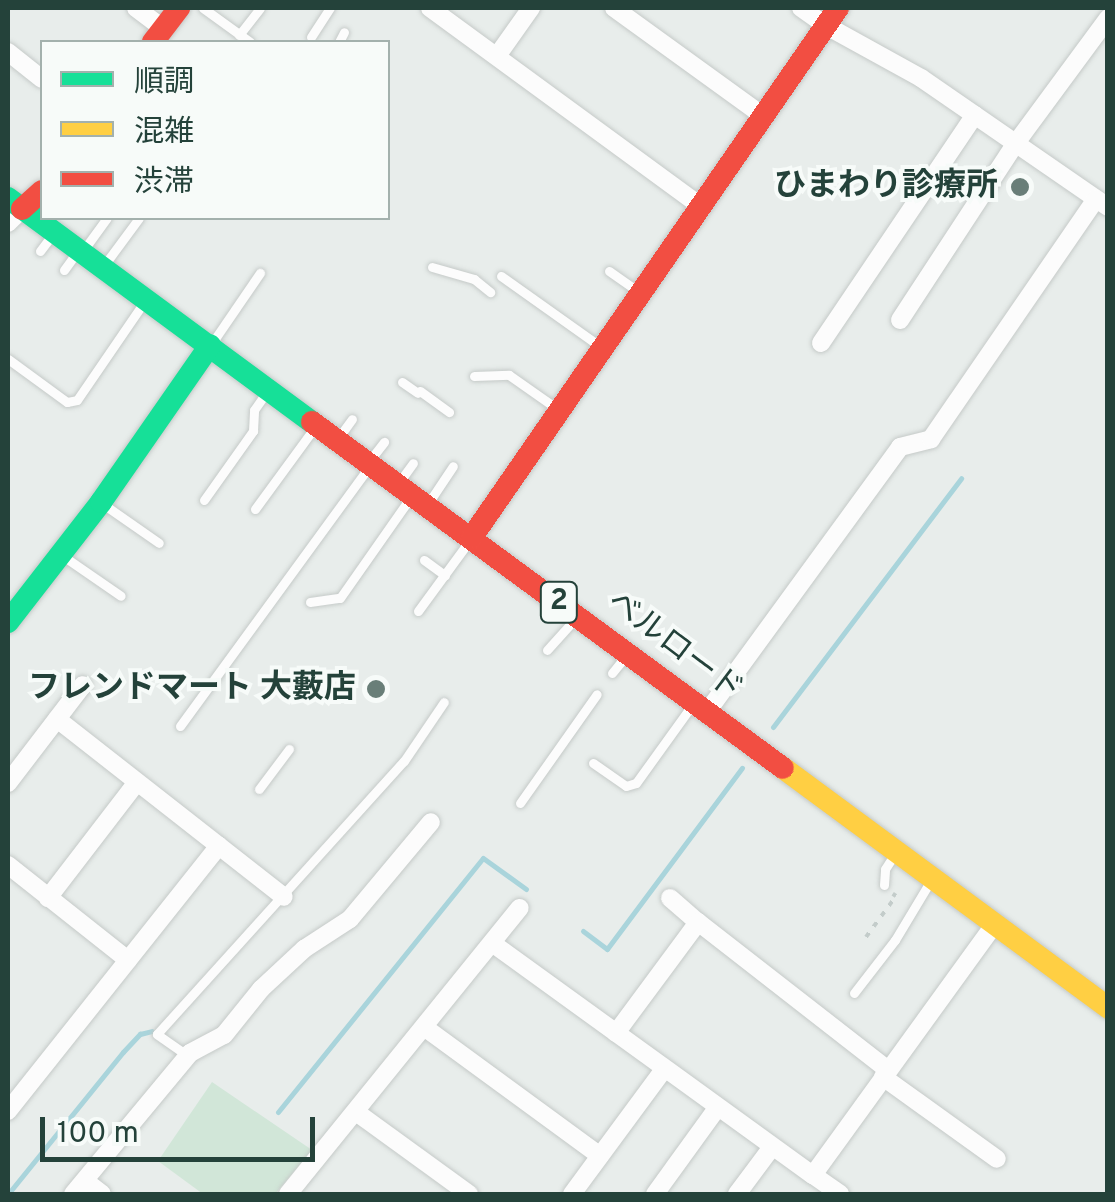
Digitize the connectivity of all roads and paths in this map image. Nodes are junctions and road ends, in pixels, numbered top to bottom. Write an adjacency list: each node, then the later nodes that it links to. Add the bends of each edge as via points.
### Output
1 (136, 8): 12 (street)
2 (180, 8): 12 (main road)
3 (203, 8): 13 (lane)
4 (260, 8): 13 (lane)
5 (330, 8): 14 (lane)
6 (430, 8): 17 (street)
7 (531, 8): 17 (street)
8 (614, 8): 19 (street)
9 (802, 8): 10 (street)
10 (831, 16): 19 (main road); 20 (street)
11 (1108, 18): 21 (street)
12 (158, 35)
13 (239, 35): 15 (lane)
14 (311, 36)
15 (247, 40)
16 (8, 52): 18 (street)
17 (496, 56): 24 (street)
18 (40, 77)
19 (762, 115): 24 (main road)
20 (975, 115): 21 (street); 41 (street)
21 (1016, 143): 23 (street); 40 (street)
22 (40, 193): 25 (main road)
23 (1102, 203): 79 (street, via 931,439 900,446)
24 (701, 206): 38 (main road)
25 (12, 210): 28 (main road, ベルロード / 2)
26 (105, 220): 29 (lane)
27 (137, 220): 31 (lane)
28 (51, 226): 29 (main road, ベルロード / 2); 30 (lane)
29 (80, 251): 31 (main road, ベルロード / 2); 33 (lane)
30 (40, 252)
31 (102, 267): 39 (main road, ベルロード / 2)
32 (432, 267): 37 (lane)
33 (64, 270)
34 (610, 271): 38 (lane)
35 (260, 274): 42 (lane)
36 (501, 276): 43 (lane)
37 (490, 292)
38 (641, 293): 43 (main road)
39 (146, 299): 42 (main road, ベルロード / 2); 46 (lane)
40 (900, 320)
41 (821, 343)
42 (210, 345): 49 (main road, ベルロード / 2); 61 (main road)
43 (602, 348): 50 (main road)
44 (8, 359): 46 (lane, via 67,402)
45 (474, 376): 50 (lane, via 509,374)
46 (92, 377): 48 (lane)
47 (402, 382): 51 (lane)
48 (104, 386)
49 (270, 389): 53 (main road, ベルロード / 2); 60 (lane, via 254,410 253,431)
50 (559, 410): 63 (main road, via 497,491)
51 (449, 412)
52 (352, 419): 54 (lane)
53 (318, 424): 54 (main road, ベルロード / 2); 62 (lane)
54 (338, 438): 56 (main road, ベルロード / 2)
55 (384, 442): 56 (lane)
56 (370, 463): 59 (main road, ベルロード / 2); 81 (lane)
57 (412, 464): 59 (lane)
58 (453, 466): 59 (lane)
59 (413, 494): 63 (main road, ベルロード / 2); 69 (lane, via 340,598)
60 (204, 500)
61 (101, 502): 64 (lane); 65 (main road)
62 (255, 509)
63 (472, 537): 67 (lane); 71 (main road, ベルロード / 2)
64 (159, 543)
65 (61, 554): 68 (lane); 72 (main road)
66 (424, 560): 67 (lane)
67 (445, 575): 70 (lane)
68 (121, 596)
69 (310, 602)
70 (418, 612)
71 (577, 616): 73 (lane); 74 (main road, ベルロード / 2)
72 (8, 622)
73 (546, 650)
74 (628, 653): 75 (lane); 79 (main road, ベルロード / 2)
75 (612, 673)
76 (83, 685): 80 (street)
77 (596, 694): 87 (lane)
78 (444, 702): 94 (lane, via 404,760)
79 (701, 707): 83 (lane, via 636,783 626,786); 90 (main road, ベルロード / 2)
80 (56, 719): 84 (street); 85 (street)
81 (180, 726)
82 (289, 749): 86 (lane)
83 (593, 763)
84 (10, 776)
85 (137, 782): 89 (street); 95 (street)
86 (259, 789)
87 (520, 803)
88 (430, 822): 107 (street, via 350,919 261,988 224,1035)
89 (219, 846): 94 (street); 102 (street)
90 (896, 852): 92 (main road, ベルロード / 2); 93 (lane, via 886,869)
91 (8, 865): 95 (street)
92 (932, 879): 99 (main road, ベルロード / 2); 103 (lane)
93 (890, 884): 100 (path, via 896,896)
94 (284, 897): 107 (lane, via 157,1034)
95 (48, 898): 102 (street)
96 (670, 898): 98 (street)
97 (520, 908): 101 (street)
98 (698, 922): 106 (street); 109 (street, via 775,976)
99 (994, 925): 104 (main road, ベルロード / 2); 109 (street)
100 (866, 938)
101 (492, 943): 105 (street); 106 (street)
102 (128, 960): 111 (street)
103 (854, 993)
104 (1108, 1008)
105 (424, 1027): 112 (street); 114 (street)
106 (616, 1033): 108 (street)
107 (188, 1056): 117 (street)
108 (664, 1068): 110 (street); 114 (street)
109 (885, 1074): 115 (street); 116 (street)
110 (718, 1108): 113 (street); 122 (street)
111 (8, 1110)
112 (356, 1112): 119 (street); 120 (street)
113 (772, 1146): 116 (street); 123 (street)
114 (600, 1156): 121 (street)
115 (996, 1159)
116 (813, 1183): 124 (street)
117 (79, 1188): 118 (street)
118 (102, 1194)
119 (288, 1194)
120 (469, 1194)
121 (572, 1194)
122 (655, 1194)
123 (737, 1194)
124 (840, 1194)

